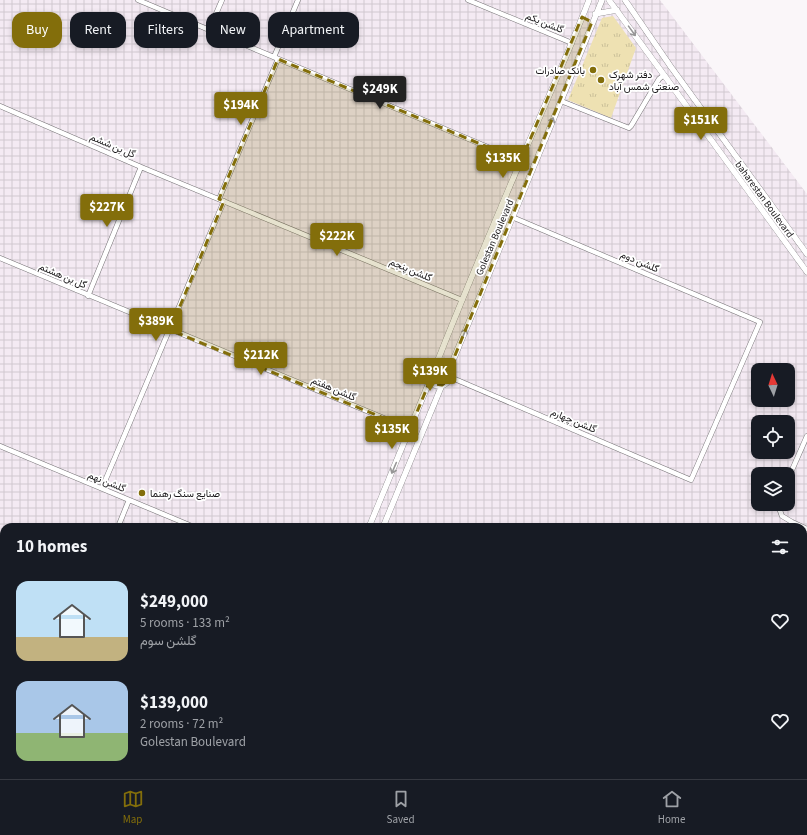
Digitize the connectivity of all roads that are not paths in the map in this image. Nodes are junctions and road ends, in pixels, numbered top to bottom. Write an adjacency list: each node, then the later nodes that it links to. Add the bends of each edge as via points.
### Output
1 (138, 0): 14 (street)
2 (222, 0): 10 (street)
3 (298, 0): 17 (street)
4 (468, 0): 15 (street, گلشن یکم)
5 (589, 0): 12 (street, Golestan Boulevard)
6 (602, 0): 11 (street, Golestan Boulevard)
7 (609, 0): 9 (street, baharestan Boulevard)
8 (625, 0): 25 (street, baharestan Boulevard)
9 (616, 10): 11 (street); 18 (street, baharestan Boulevard, one-way to 18)
10 (217, 12)
11 (595, 14): 13 (street, Golestan Boulevard)
12 (582, 17): 13 (street); 15 (street, Golestan Boulevard)
13 (592, 22): 19 (street, Golestan Boulevard)
14 (206, 29)
15 (572, 43): 21 (street, Golestan Boulevard)
16 (252, 48): 17 (street)
17 (276, 58): 21 (street); 23 (street)
18 (664, 75): 19 (street, via 629,128); 27 (street, baharestan Boulevard)
19 (561, 101): 24 (street, Golestan Boulevard, one-way to 19)
20 (0, 106): 22 (street, گل بن ششم)
21 (521, 161): 29 (street, Golestan Boulevard)
22 (141, 167): 23 (street, گل بن ششم); 28 (street)
23 (222, 200): 29 (street, گلشن پنجم); 31 (street)
24 (512, 217): 33 (street, Golestan Boulevard, one-way to 24); 41 (street, گلشن دوم, via 760,322)
25 (807, 254)
26 (0, 258): 28 (street, گل بن هشتم)
27 (807, 272)
28 (88, 296): 30 (street, گل بن هشتم)
29 (462, 300): 32 (street, Golestan Boulevard)
30 (118, 308): 31 (street, گلشن هفتم)
31 (170, 330): 37 (street, گلشن هفتم); 42 (street)
32 (436, 365): 33 (street, via 447,367); 35 (street, via 430,370)
33 (448, 370): 34 (street)
34 (450, 377): 36 (street); 41 (street, گلشن چهارم)
35 (430, 380): 36 (street, via 435,385); 37 (street)
36 (442, 385): 48 (street)
37 (410, 429): 47 (street, one-way to 47)
38 (807, 436): 40 (street)
39 (0, 446): 42 (street, گلشن نهم)
40 (793, 467)
41 (691, 480)
42 (102, 488): 43 (street, گلشن نهم)
43 (129, 500): 45 (street); 46 (street, گلشن نهم)
44 (781, 511): 49 (street, via 782,516)
45 (120, 523)
46 (184, 523)
47 (371, 523)
48 (384, 523)
49 (794, 523)

